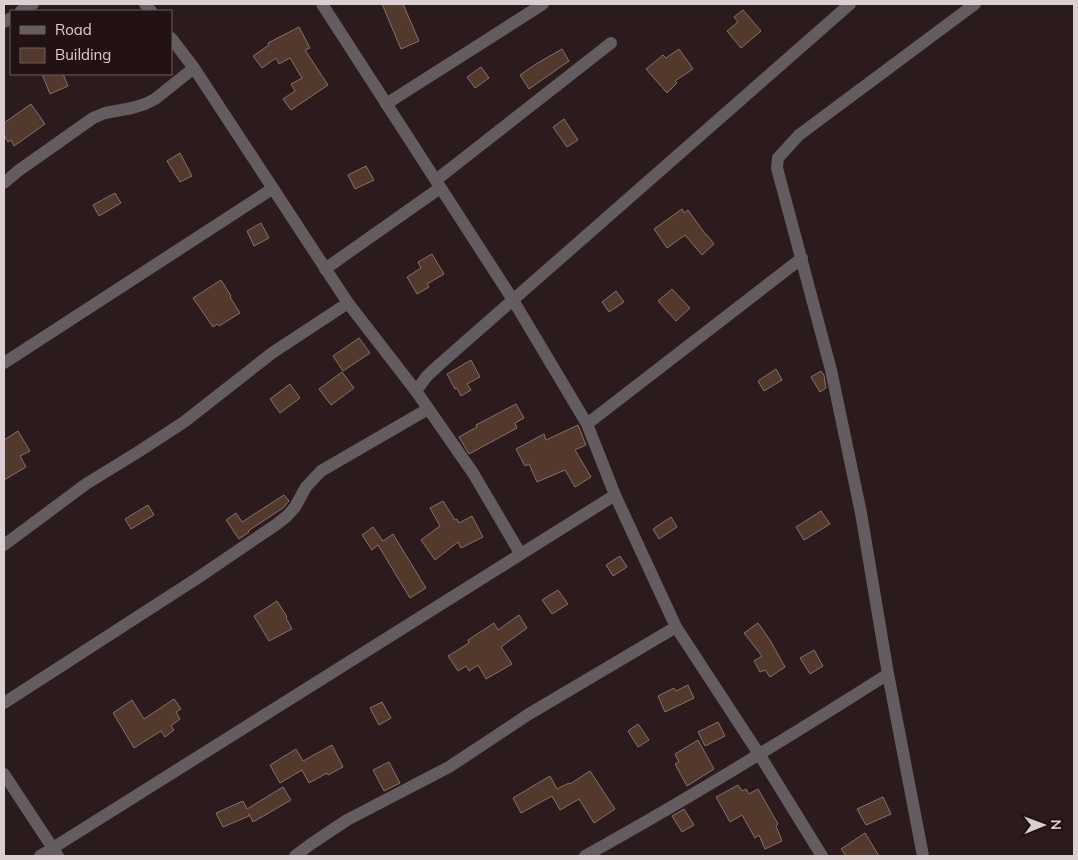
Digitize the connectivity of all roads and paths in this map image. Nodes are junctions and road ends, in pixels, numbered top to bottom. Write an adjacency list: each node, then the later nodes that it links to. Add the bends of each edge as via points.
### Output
1 (322, 4): 8 (street)
2 (543, 4): 8 (street)
3 (850, 4): 14 (street)
4 (975, 4): 12 (street, via 815,122 778,158 777,168)
5 (172, 39): 7 (street)
6 (611, 43): 10 (street)
7 (194, 68): 9 (street, via 145,104 93,118); 11 (street)
8 (386, 104): 10 (street)
9 (4, 184)
10 (438, 184): 13 (street); 14 (street)
11 (272, 189): 13 (street); 16 (street)
12 (802, 258): 19 (street); 24 (street, via 831,370 859,504)
13 (325, 269): 15 (street)
14 (513, 300): 17 (street, via 427,376); 19 (street)
15 (348, 303): 17 (street); 21 (street, via 272,353 184,422 86,484)
16 (4, 363)
17 (416, 391): 18 (street)
18 (428, 408): 22 (street, via 473,473); 25 (street, via 321,471 306,487 295,507 277,524)
19 (587, 424): 20 (street)
20 (615, 495): 22 (street); 23 (street)
21 (4, 545)
22 (520, 554): 28 (street)
23 (676, 627): 26 (street); 30 (street, via 529,714 449,767 347,820)
24 (888, 674): 26 (street); 33 (street)
25 (4, 703)
26 (759, 754): 31 (street); 32 (street)
27 (4, 774): 28 (street)
28 (55, 852): 29 (street)
29 (40, 856)
30 (295, 856)
31 (585, 856)
32 (822, 856)
33 (923, 856)

